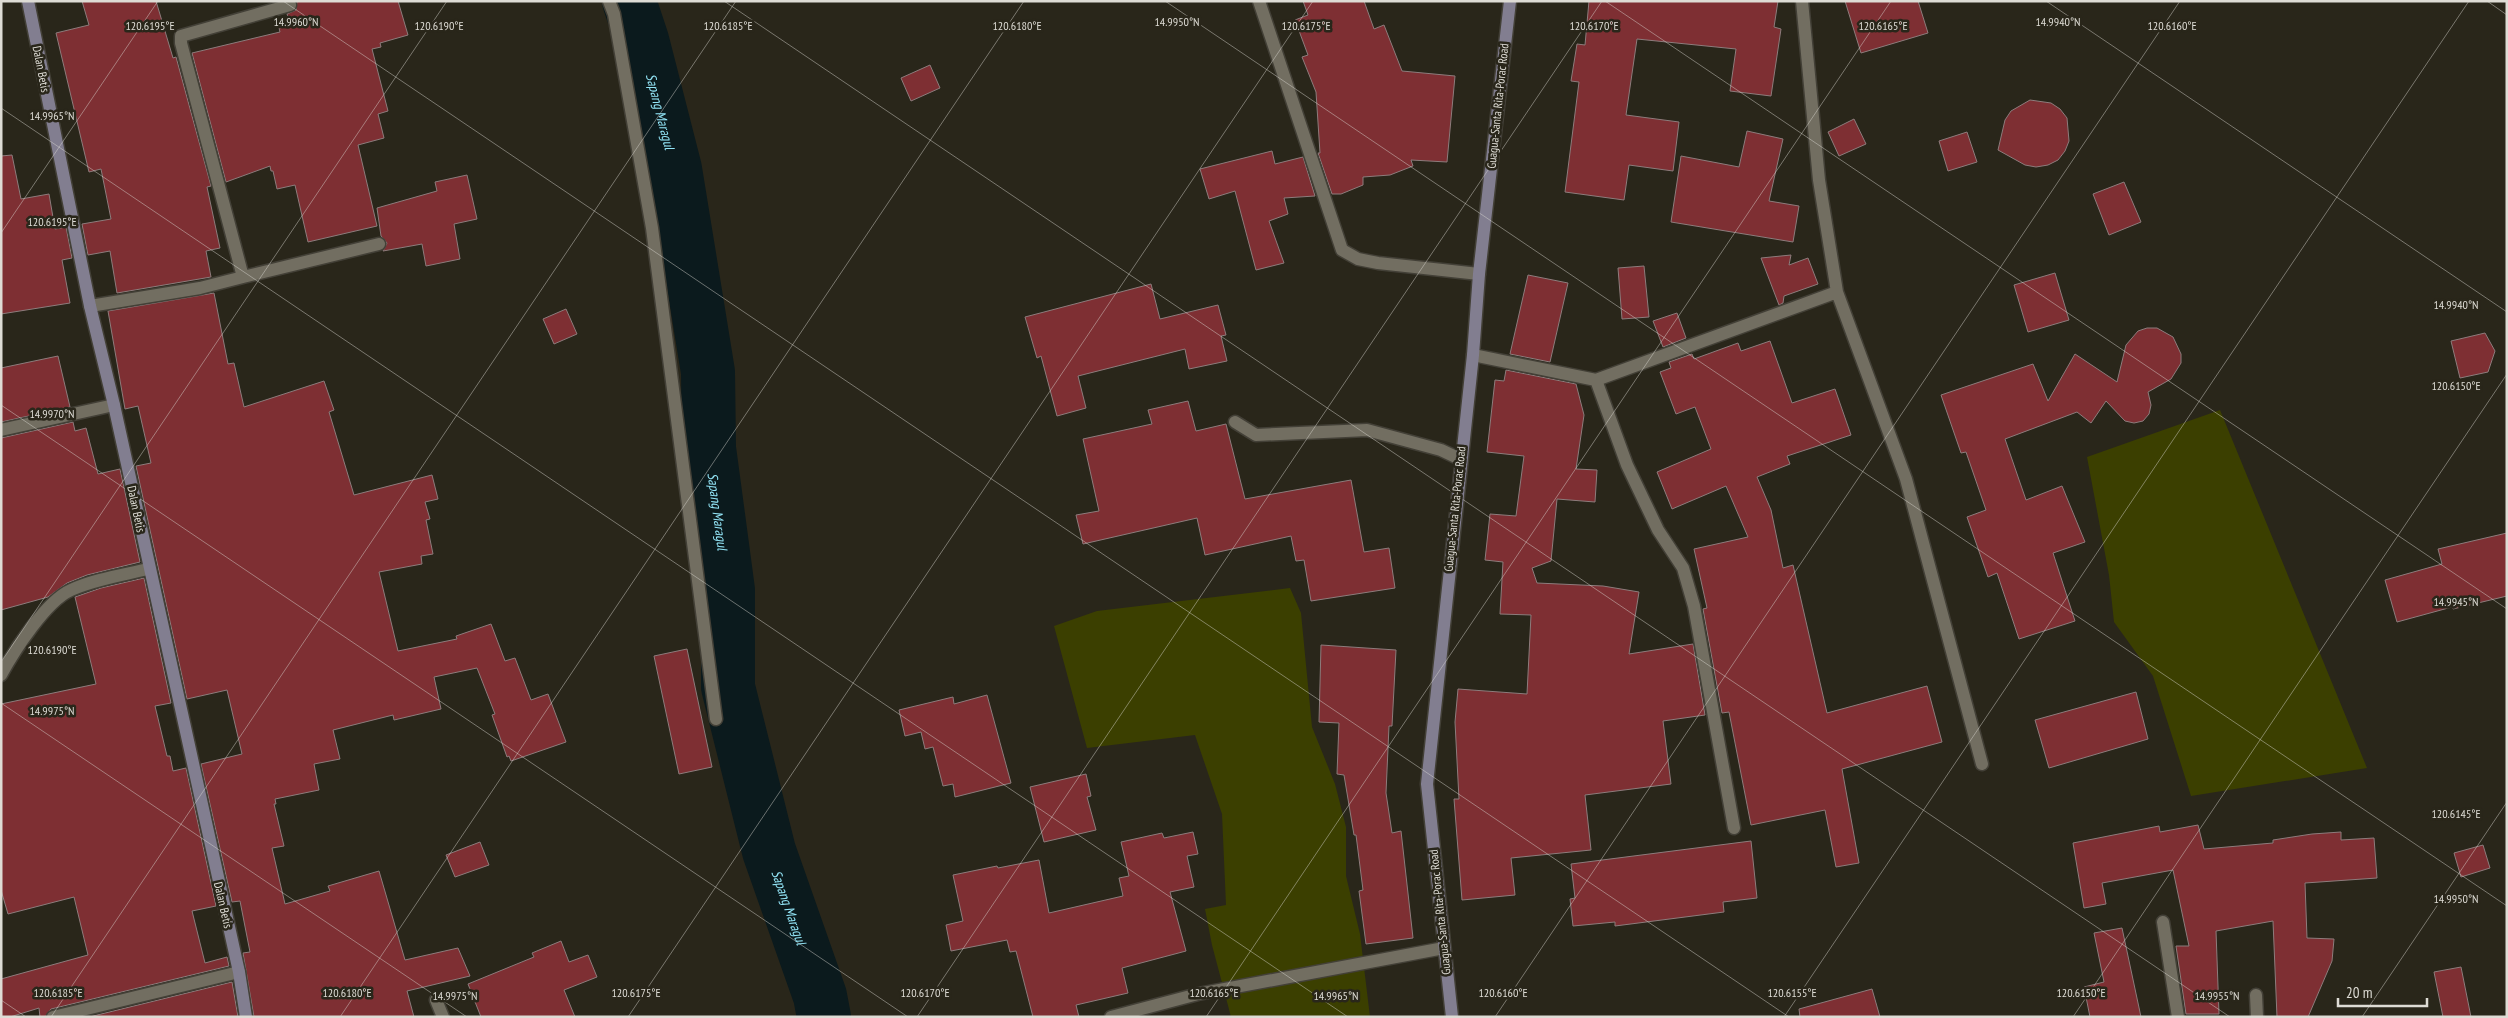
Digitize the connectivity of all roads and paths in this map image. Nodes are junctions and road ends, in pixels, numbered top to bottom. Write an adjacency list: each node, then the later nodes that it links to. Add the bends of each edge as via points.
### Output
1 (28, 1): 11 (street, Dalan Betis)
2 (609, 1): 20 (street, via 652,228)
3 (1259, 1): 8 (street, via 1342,250 1358,259 1378,263)
4 (1510, 1): 8 (street, Guagua-Santa Rita-Porac Road)
5 (1802, 1): 10 (street, via 1819,180)
6 (290, 5): 9 (street, via 181,36)
7 (379, 244): 9 (street)
8 (1479, 274): 12 (street, Guagua-Santa Rita-Porac Road)
9 (243, 277): 11 (street, via 200,288)
10 (1837, 292): 13 (street); 21 (street, via 1906,479)
11 (90, 306): 14 (street, Dalan Betis)
12 (1473, 354): 13 (street); 17 (street, Guagua-Santa Rita-Porac Road)
13 (1596, 380): 22 (street, via 1627,465 1658,530 1683,568 1694,606)
14 (114, 405): 16 (street); 18 (street, Dalan Betis)
15 (1235, 422): 17 (street, via 1256,435 1367,430 1440,450)
16 (1, 430)
17 (1460, 459): 24 (street, Guagua-Santa Rita-Porac Road, via 1427,784)
18 (148, 569): 19 (street, via 70,590 52,604 12,654); 25 (street, Dalan Betis)
19 (1, 675)
20 (716, 719)
21 (1982, 764)
22 (1734, 828)
23 (2163, 922): 33 (street)
24 (1444, 948): 28 (street, via 1198,994); 32 (street, Guagua-Santa Rita-Porac Road)
25 (238, 972): 29 (street); 30 (street, Dalan Betis)
26 (2256, 995): 34 (street)
27 (436, 1000): 31 (street)
28 (1111, 1016)
29 (53, 1017)
30 (246, 1017)
31 (443, 1017)
32 (1452, 1017)
33 (2178, 1017)
34 (2257, 1017)

